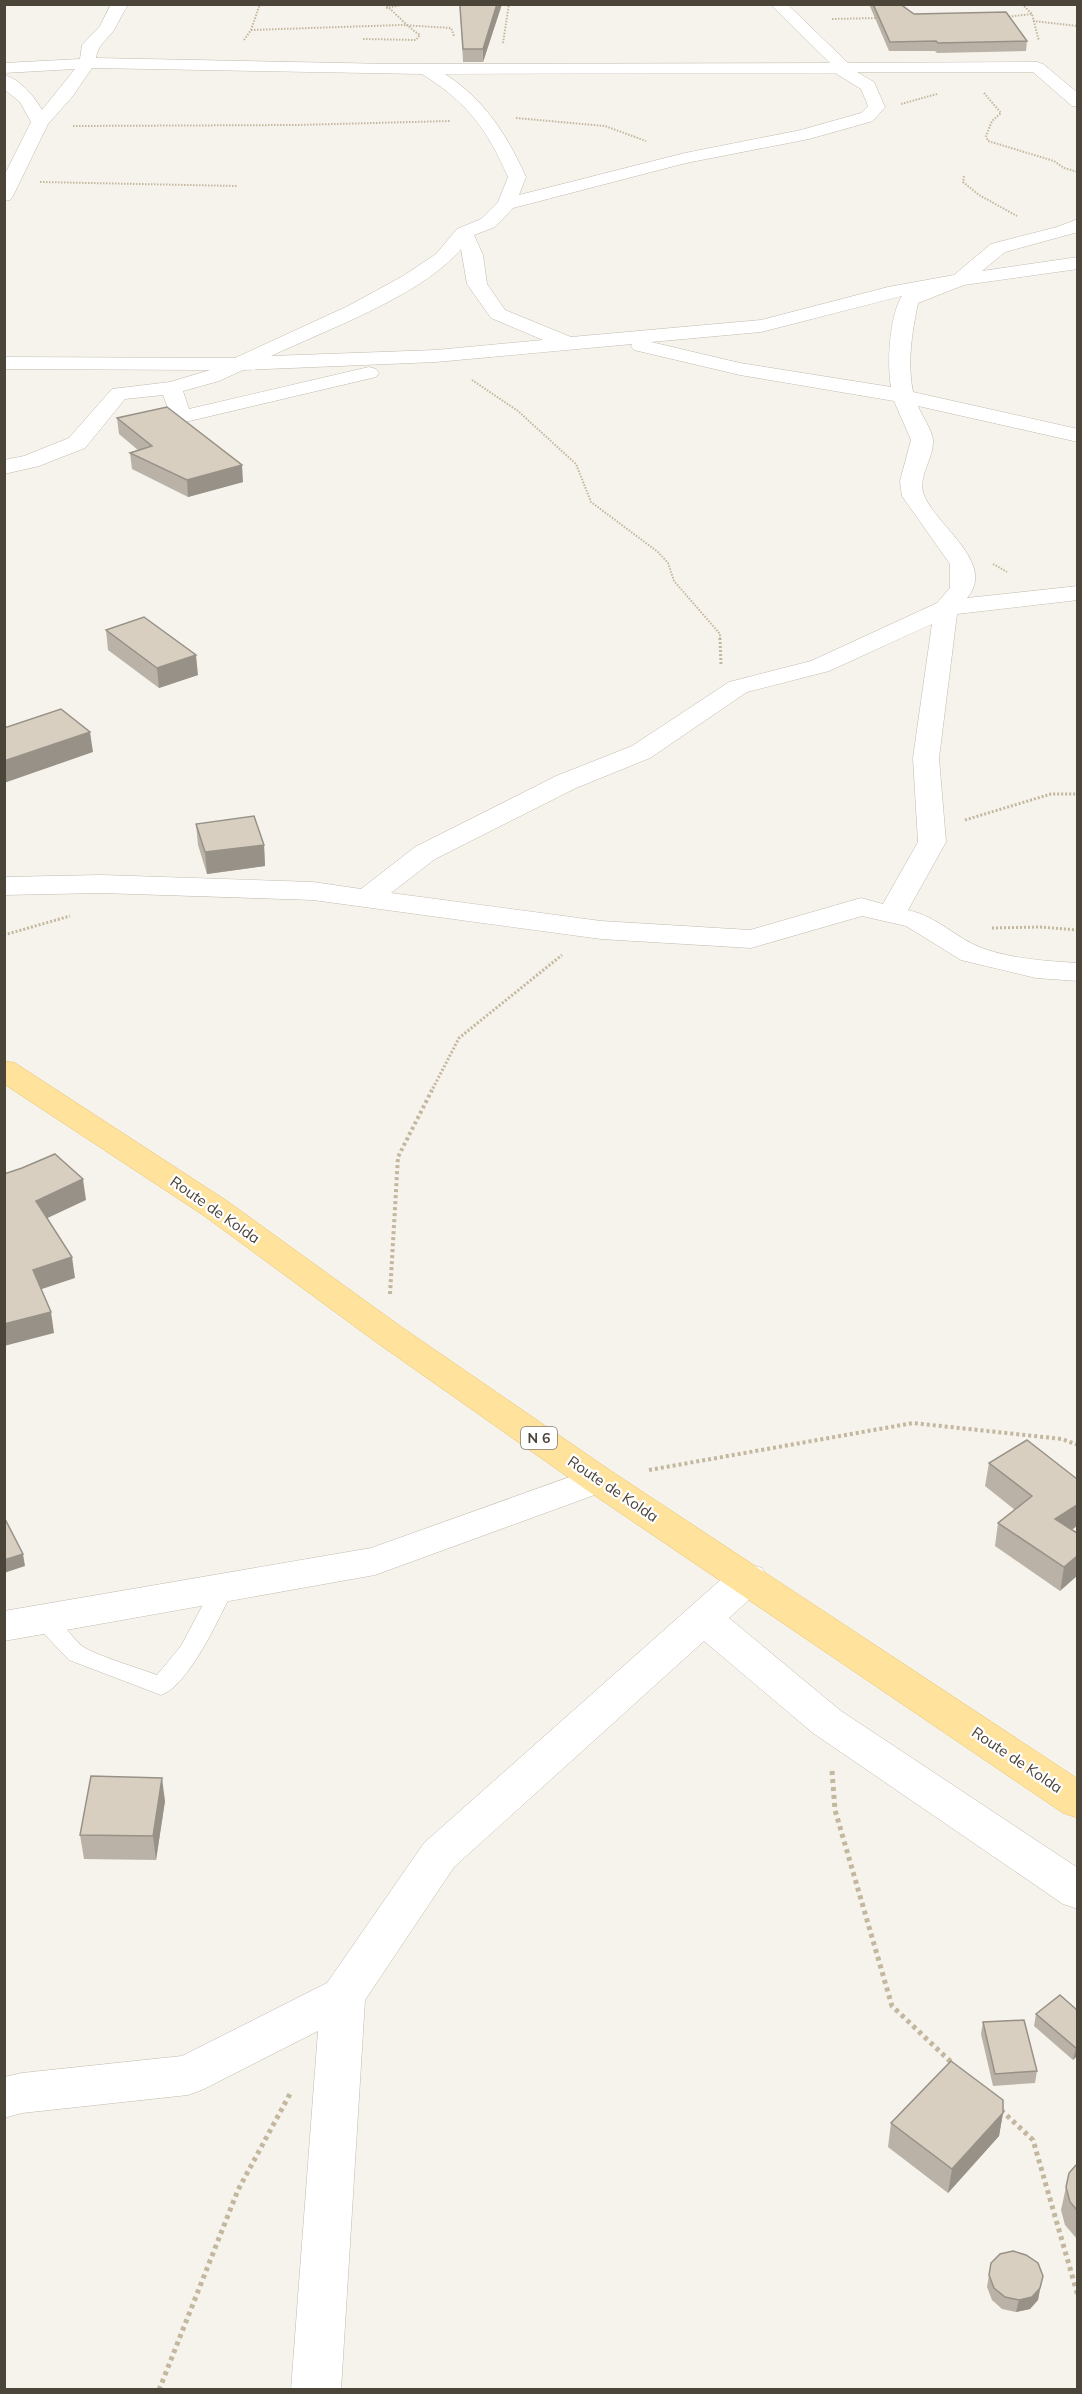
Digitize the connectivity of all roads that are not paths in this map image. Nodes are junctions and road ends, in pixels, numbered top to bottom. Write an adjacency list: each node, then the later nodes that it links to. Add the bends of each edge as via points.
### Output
1 (122, 4): 3 (street, via 90,45)
2 (777, 4): 4 (street, via 840,63)
3 (87, 63): 6 (street); 7 (street); 13 (street)
4 (837, 67): 5 (street); 9 (street); 15 (street, via 868,86 877,107 867,117)
5 (1037, 67): 8 (street); 12 (street)
6 (4, 68)
7 (424, 68): 9 (street); 15 (street, via 491,110 517,177)
8 (1067, 68)
9 (505, 69): 11 (street)
10 (4, 80): 13 (street, via 27,99)
11 (495, 84)
12 (1077, 102)
13 (40, 122): 14 (street)
14 (9, 189)
15 (506, 204): 17 (street, via 488,223)
16 (1077, 225): 19 (street, via 998,248)
17 (464, 233): 21 (street, via 473,255 477,284 498,314); 24 (street, via 443,258 410,280)
18 (1077, 263): 19 (street)
19 (960, 280): 20 (street, via 888,293 761,326); 26 (street, via 909,300 901,337 899,375)
20 (616, 340): 21 (street); 26 (street, via 740,369)
21 (568, 343): 22 (street)
22 (436, 356): 24 (street); 25 (street, via 181,417)
23 (4, 363): 24 (street)
24 (239, 364): 25 (street, via 212,377)
25 (171, 388): 28 (street, via 119,393 77,443)
26 (903, 397): 27 (street); 30 (street, via 922,440 911,481 913,496 962,564 962,589)
27 (1077, 436)
28 (4, 467)
29 (1071, 594): 30 (street)
30 (946, 608): 32 (street, via 820,666 738,687 640,752 566,782 425,853); 33 (street, via 926,758 932,842)
31 (4, 886): 32 (street, via 101,884 313,891)
32 (366, 899): 33 (street, via 601,930 751,939 861,907)
33 (892, 913): 34 (street, via 916,920 971,954 1036,969)
34 (1077, 972)
35 (4, 1070): 36 (main road, Route de Kolda / N 6, via 215,1208)
36 (598, 1480): 37 (main road, Route de Kolda / N 6); 38 (street, via 375,1561)
37 (748, 1578): 40 (street); 42 (main road, Route de Kolda / N 6)
38 (224, 1588): 39 (street); 39 (lane, via 189,1652 161,1686 77,1654)
39 (42, 1619): 41 (street)
40 (704, 1619): 43 (street, via 827,1722); 44 (street, via 439,1855)
41 (4, 1626)
42 (1077, 1801)
43 (1077, 1891)
44 (343, 1996): 45 (street, via 188,2075); 46 (street)
45 (4, 2098)
46 (316, 2390)

